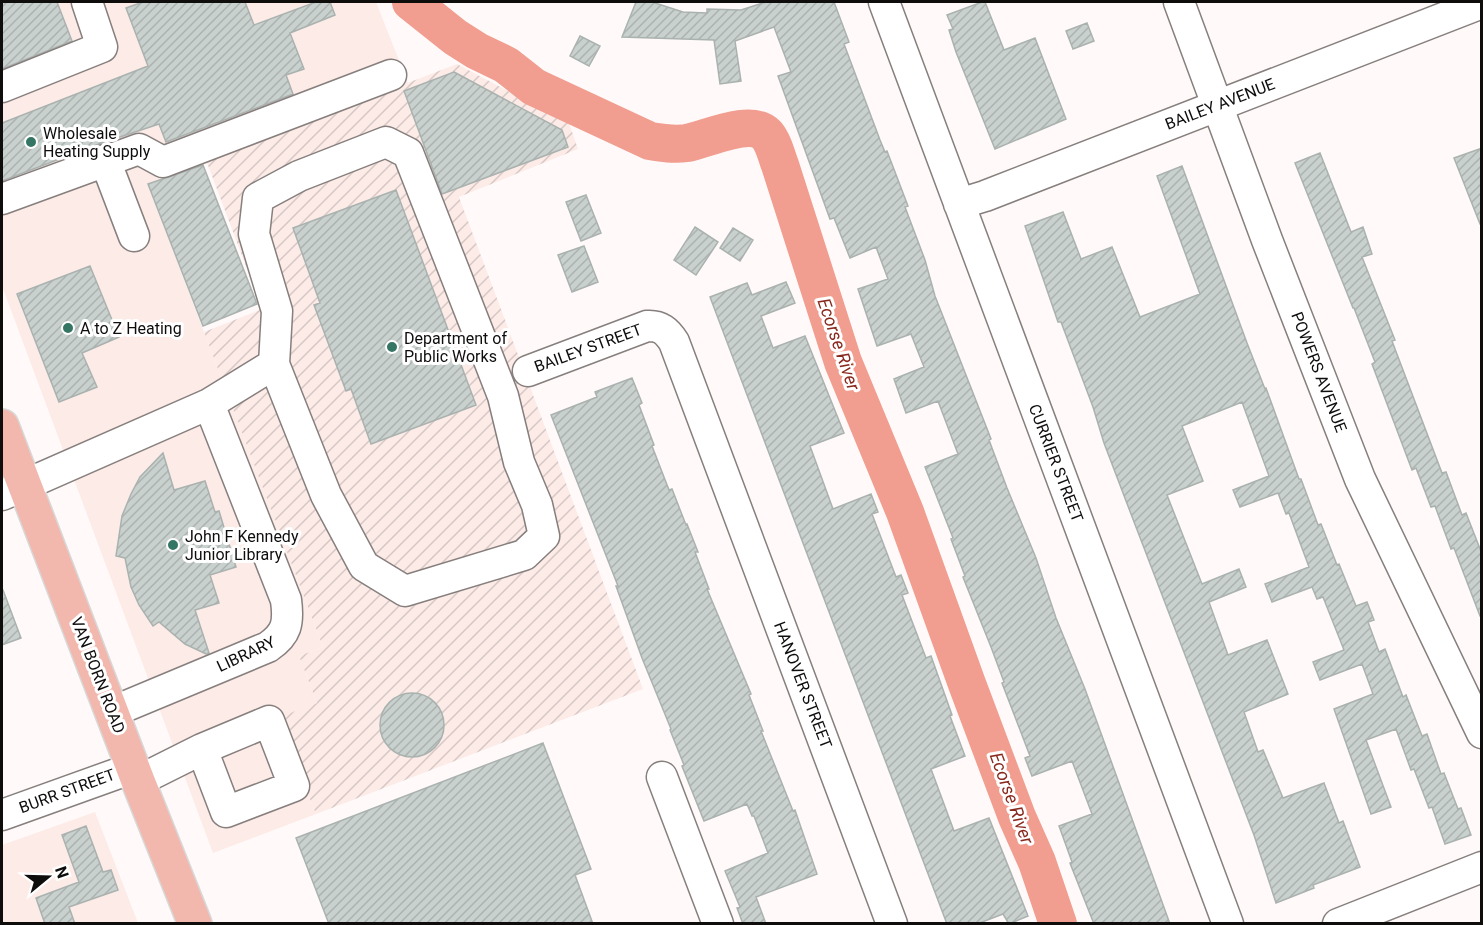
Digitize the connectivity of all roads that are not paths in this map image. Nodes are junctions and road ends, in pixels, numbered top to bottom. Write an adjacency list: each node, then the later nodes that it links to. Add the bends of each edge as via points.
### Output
1 (87, 2): 6 (street, via 102,47)
2 (884, 2): 10 (street, CURRIER STREET)
3 (1179, 2): 7 (street, POWERS AVENUE)
4 (1480, 5): 7 (street, BAILEY AVENUE)
5 (391, 75): 8 (street, via 163,162 139,149)
6 (2, 87)
7 (1218, 104): 10 (street, BAILEY AVENUE); 19 (street, POWERS AVENUE, via 1360,479)
8 (105, 160): 9 (street); 11 (street)
9 (2, 199)
10 (959, 204): 28 (street, CURRIER STREET)
11 (134, 236)
12 (274, 364): 12 (street, via 277,311 254,234 258,198 299,176 386,142 408,153 503,396 519,462 537,505 544,536 524,555 405,591 364,566 326,495); 14 (street)
13 (528, 371): 16 (street, BAILEY STREET, via 654,325 668,332 674,342)
14 (209, 404): 17 (street); 18 (street, LIBRARY, via 286,600 288,615 283,637 268,647)
15 (2, 426): 17 (main road, VAN BORN ROAD)
16 (713, 447): 27 (street, HANOVER STREET)
17 (13, 490): 18 (main road, VAN BORN ROAD)
18 (112, 712): 21 (main road, VAN BORN ROAD)
19 (1482, 733)
20 (202, 749): 21 (street, BURR STREET)
21 (135, 774): 23 (street, BURR STREET); 25 (main road, VAN BORN ROAD)
22 (662, 777): 26 (street)
23 (2, 814)
24 (1482, 867): 29 (street)
25 (195, 924)
26 (718, 924)
27 (892, 924)
28 (1228, 924)
29 (1338, 924)

